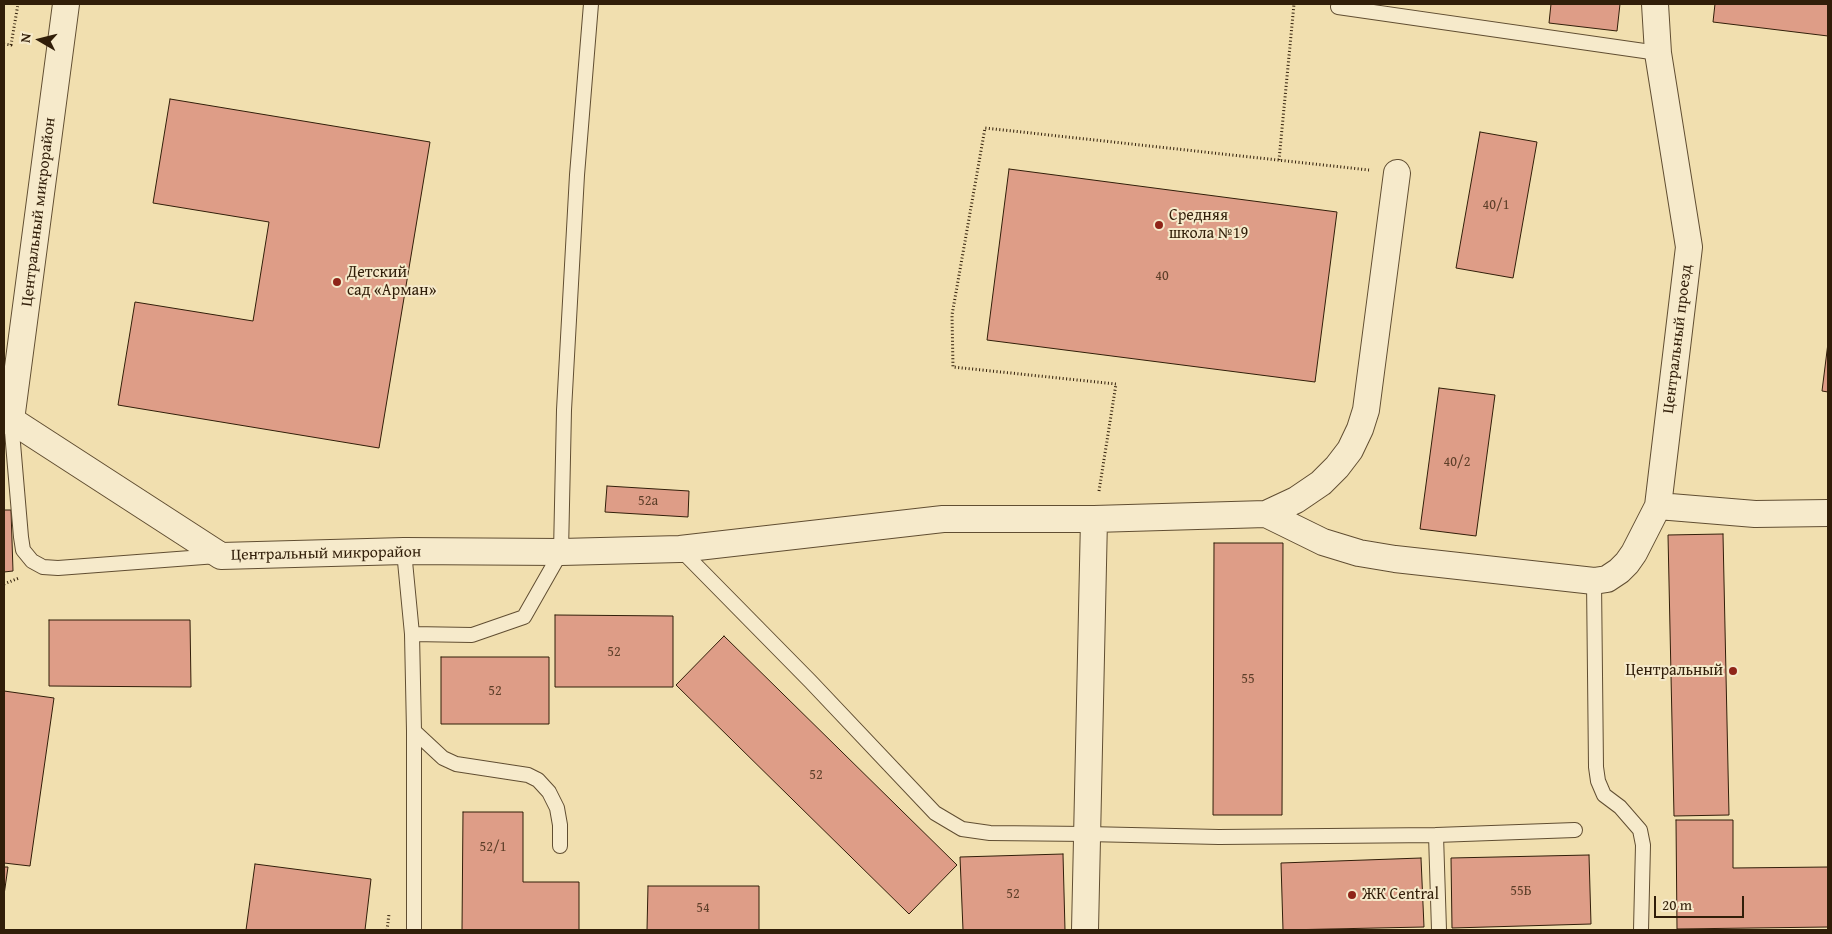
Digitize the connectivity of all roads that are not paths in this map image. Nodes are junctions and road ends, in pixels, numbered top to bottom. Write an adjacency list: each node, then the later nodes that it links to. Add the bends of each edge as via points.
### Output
1 (66, 4): 7 (street, Центральный микрорайон)
2 (591, 4): 14 (lane, via 577,175 564,410)
3 (1655, 4): 5 (street, Центральный проезд)
4 (1338, 7): 5 (lane)
5 (1658, 53): 8 (street, Центральный проезд, via 1689,247)
6 (1397, 173): 10 (street, via 1366,410 1360,429 1350,450 1321,483 1296,500)
7 (8, 420): 15 (street, Центральный микрорайон); 15 (lane, via 23,550 32,561 43,567 58,568)
8 (1658, 506): 9 (street, via 1755,514); 16 (street, via 1627,563 1607,579)
9 (1828, 513)
10 (1266, 514): 11 (street, Центральный микрорайон); 16 (street, via 1323,542 1359,553)
11 (1094, 519): 12 (street, Центральный микрорайон, via 943,520); 20 (street)
12 (680, 549): 14 (street, Центральный микрорайон); 20 (lane, via 812,682 935,813 962,829 981,832)
13 (404, 552): 14 (street, Центральный микрорайон); 15 (street, Центральный микрорайон); 17 (lane)
14 (561, 552): 17 (lane, via 524,617 472,635)
15 (221, 556)
16 (1594, 581): 26 (lane, via 1596,767 1604,794 1640,830 1643,846)
17 (412, 634): 18 (lane)
18 (414, 731): 22 (lane, via 443,758 456,764 528,775 538,780 557,808); 23 (lane)
19 (1575, 830): 21 (lane)
20 (1087, 834): 21 (lane, via 1219,837); 24 (street)
21 (1436, 835): 25 (lane)
22 (560, 846)
23 (414, 930)
24 (1085, 930)
25 (1438, 930)
26 (1641, 930)

